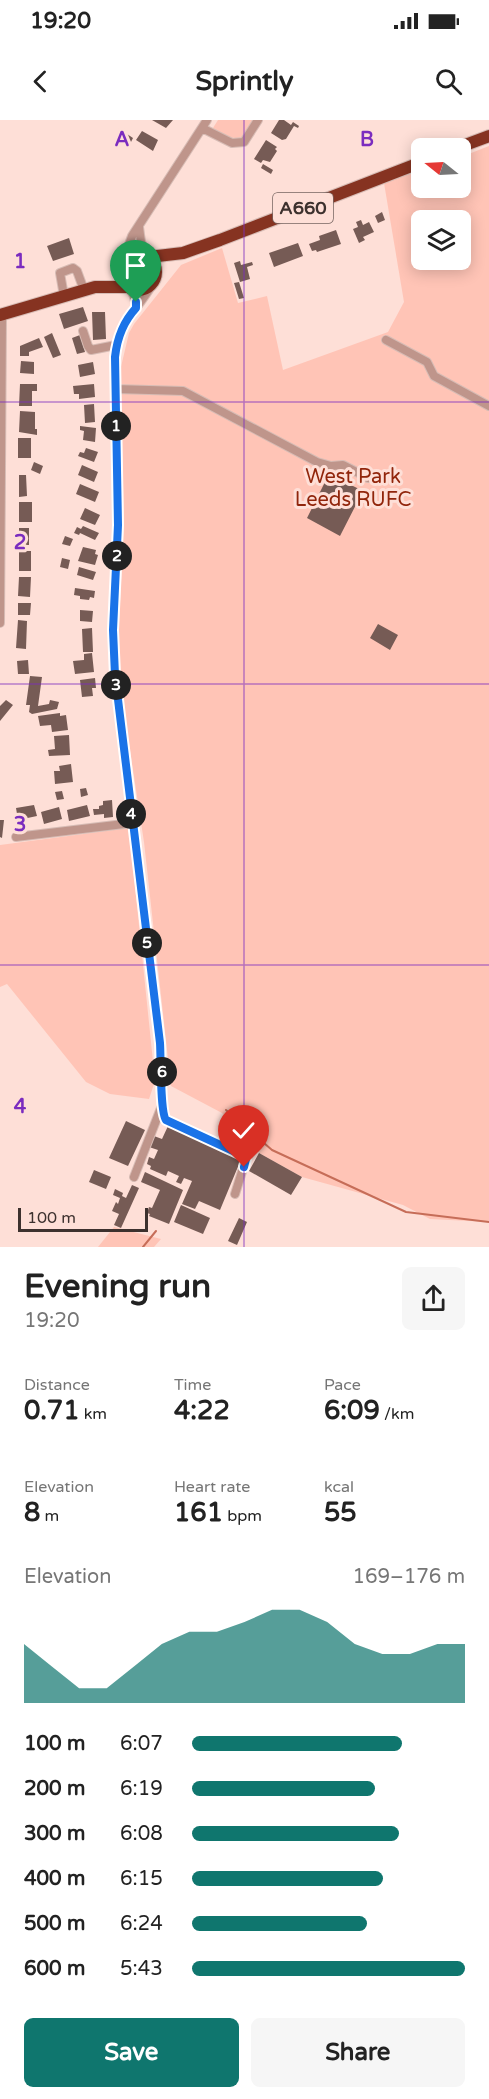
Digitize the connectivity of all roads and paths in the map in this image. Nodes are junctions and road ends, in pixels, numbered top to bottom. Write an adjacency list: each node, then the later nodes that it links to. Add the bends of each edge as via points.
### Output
1 (258, 120): 2 (street, via 244,142 232,143)
2 (205, 124): 6 (street)
3 (489, 136): 4 (highway)
4 (471, 143)
5 (411, 166): 7 (highway, A660)
6 (139, 227): 8 (street); 9 (street)
7 (183, 253): 8 (highway, A660); 10 (highway, A660)
8 (148, 257): 9 (highway, via 131,255); 10 (highway)
9 (122, 264): 12 (highway); 13 (highway, via 121,278)
10 (157, 272): 11 (highway)
11 (152, 285): 13 (highway, via 141,291); 15 (street)
12 (90, 288): 13 (highway); 14 (highway); 14 (street, via 73,268 60,273)
13 (128, 288): 15 (street)
14 (64, 296): 16 (highway)
15 (136, 308): 19 (street)
16 (1, 315): 22 (street)
17 (83, 331): 19 (street, via 91,350)
18 (386, 340): 21 (street, via 427,362 434,376)
19 (116, 345): 20 (street)
20 (115, 389): 23 (street, via 183,391 317,462 343,465); 25 (street, via 118,525 113,630)
21 (489, 406)
22 (0, 433): 24 (street)
23 (368, 478)
24 (0, 622)
25 (132, 823): 26 (street); 27 (street, via 160,1043)
26 (16, 837)
27 (162, 1105): 28 (street); 29 (street, via 166,1120 244,1156)
28 (134, 1177)
29 (235, 1194)

